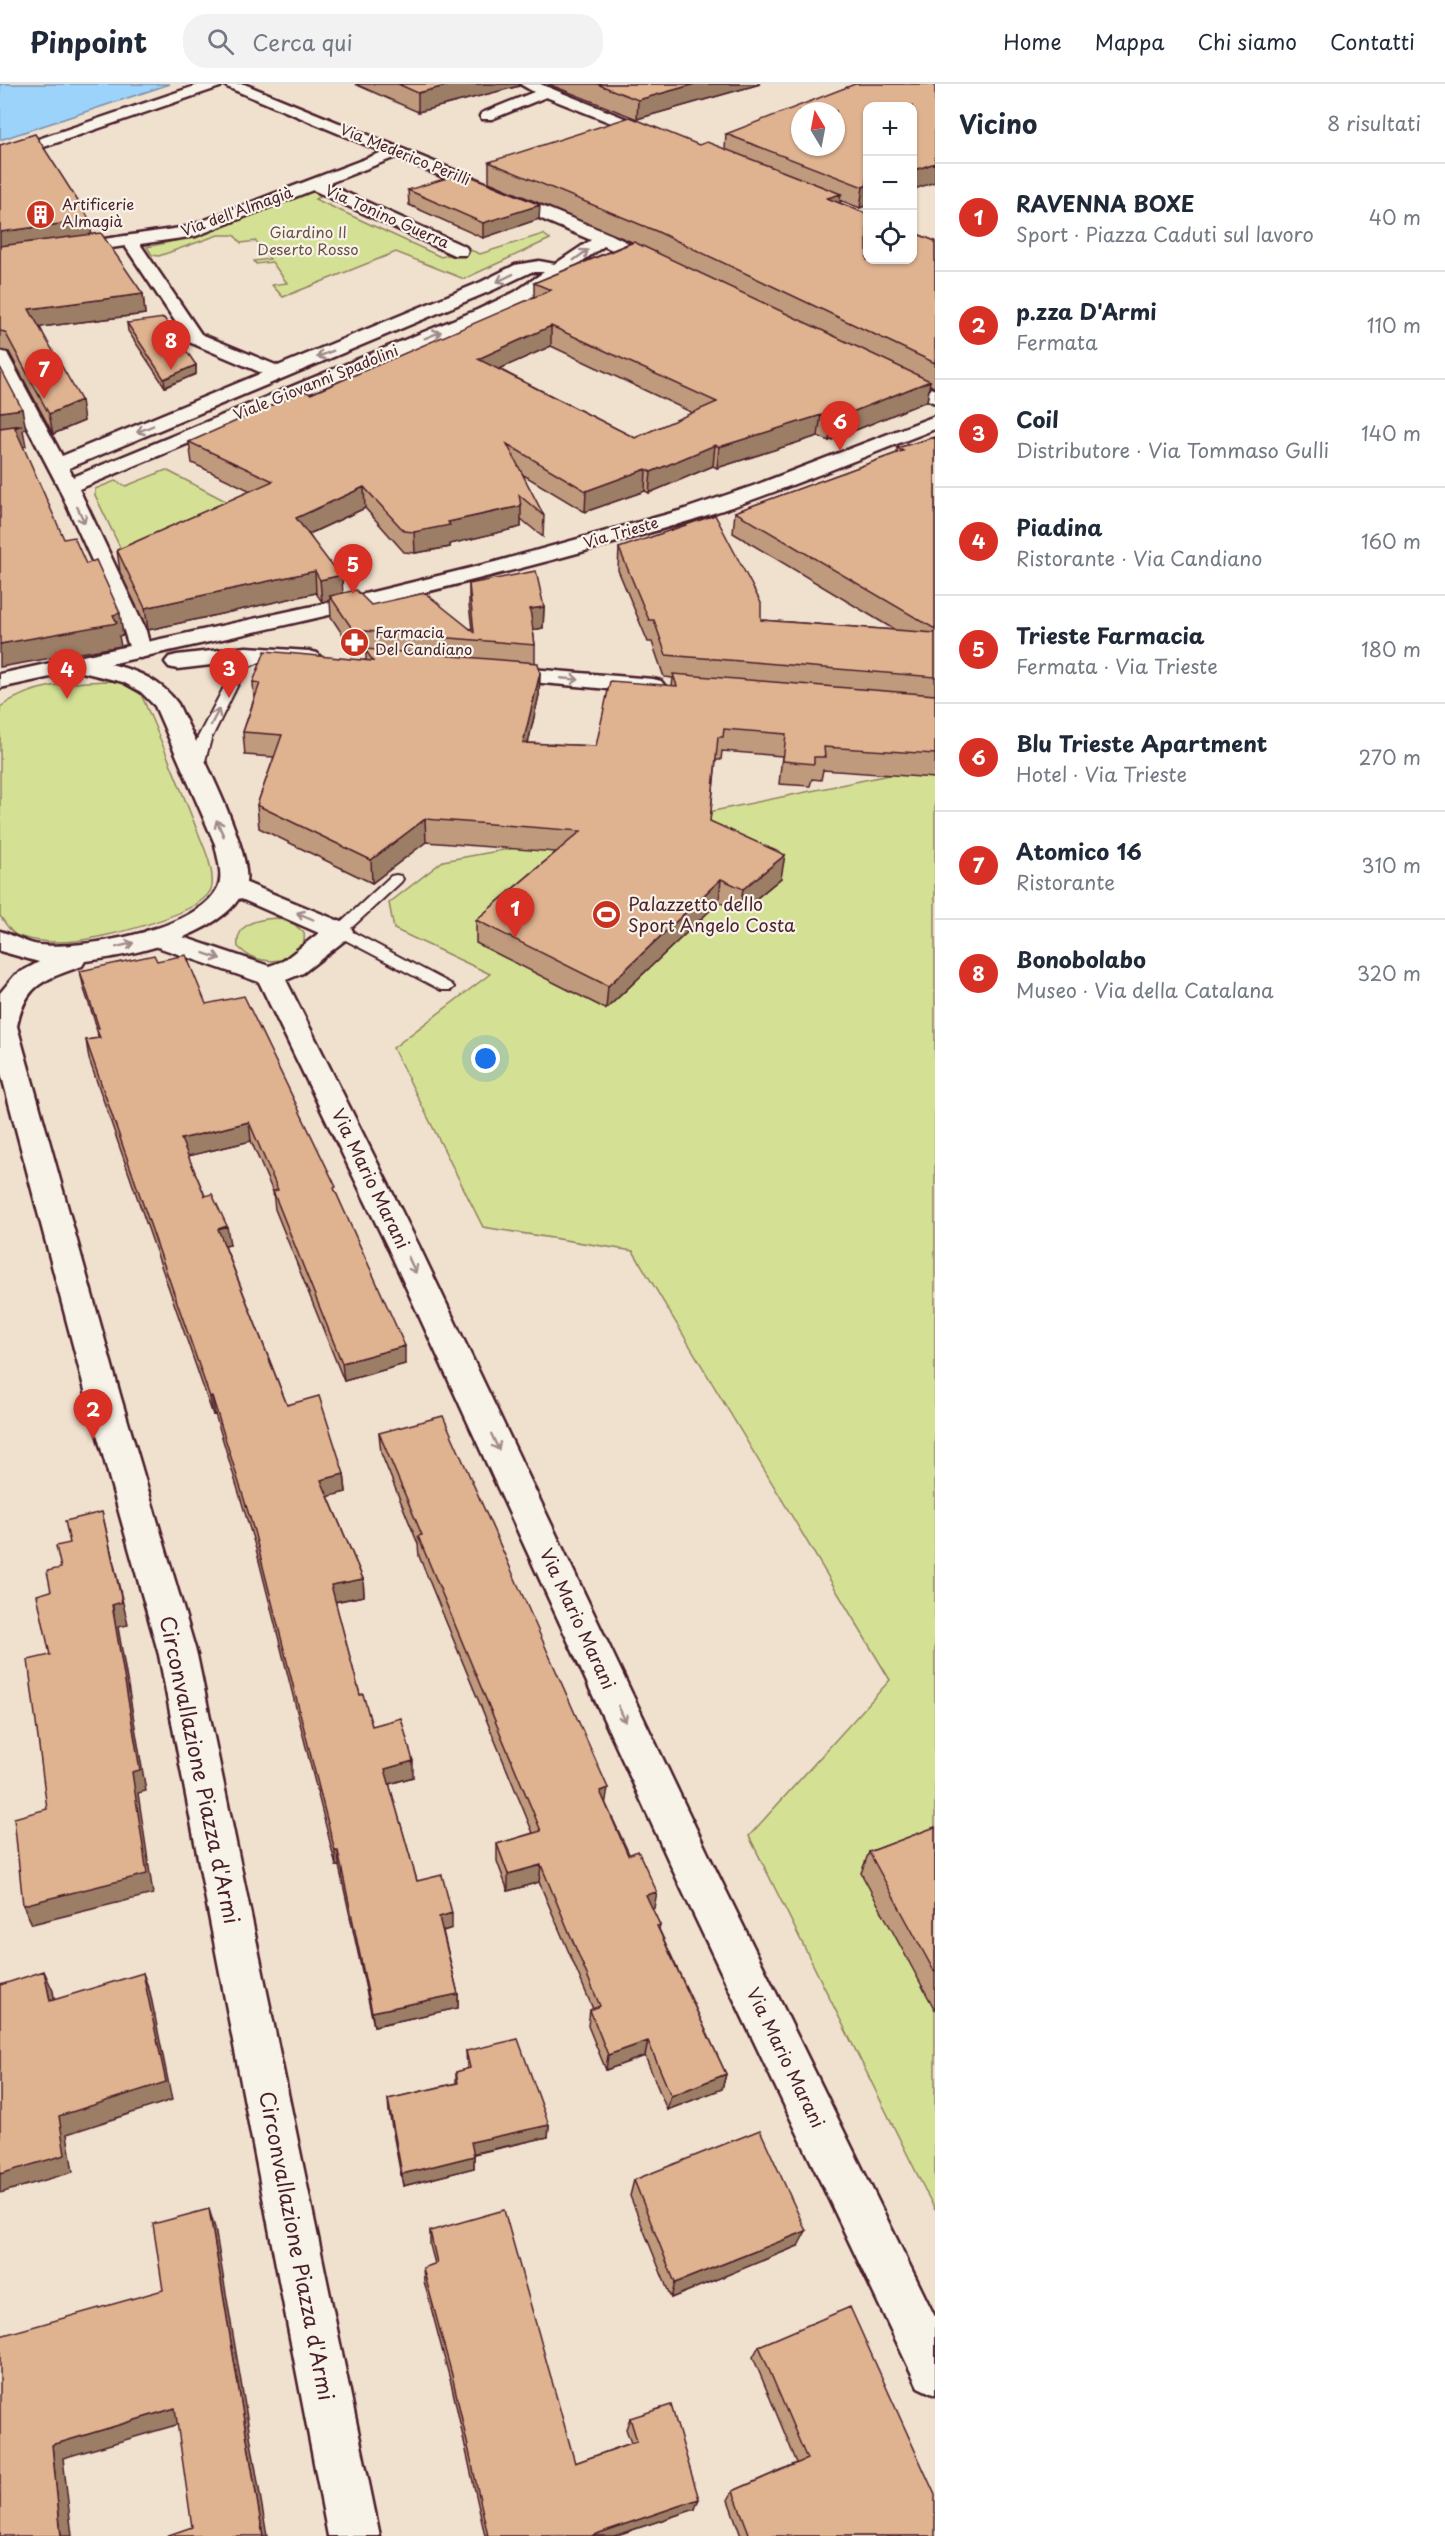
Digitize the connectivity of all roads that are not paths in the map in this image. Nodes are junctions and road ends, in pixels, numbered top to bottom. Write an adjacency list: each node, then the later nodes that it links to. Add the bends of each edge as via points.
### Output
1 (215, 84): 10 (street)
2 (528, 84): 4 (street)
3 (234, 85): 9 (street, Via Mederico Perilli)
4 (546, 92): 5 (street); 6 (street)
5 (487, 116)
6 (634, 128): 7 (street); 8 (street)
7 (614, 134)
8 (675, 143)
9 (396, 152): 12 (street, Via Mederico Perilli); 13 (street, Via dell'Almagià)
10 (0, 157)
11 (492, 174): 12 (street)
12 (469, 181): 14 (street, Via Mederico Perilli)
13 (313, 184): 16 (street, Via dell'Almagià, via 190,232); 17 (street, Via Tonino Guerra)
14 (586, 231): 15 (street, Via Mederico Perilli); 19 (street, Viale Giovanni Spadolini)
15 (604, 238): 20 (street, Viale Giovanni Spadolini, one-way to 15); 21 (street, Via Mederico Perilli)
16 (130, 242): 18 (street, Via dell'Almagià); 24 (street, via 195,338)
17 (460, 251)
18 (0, 260)
19 (530, 265): 20 (street, via 547,265); 24 (street, Viale Giovanni Spadolini, one-way to 24)
20 (558, 272): 29 (street, Viale Giovanni Spadolini, one-way to 20, via 483,314)
21 (683, 277)
22 (0, 357): 25 (street)
23 (872, 367): 26 (street)
24 (278, 373): 28 (street, Viale Giovanni Spadolini, one-way to 28)
25 (8, 390): 28 (street, via 30,436)
26 (935, 397)
27 (935, 422): 30 (street, Via Trieste, via 686,515 502,567)
28 (56, 466): 29 (street)
29 (68, 486): 31 (street, one-way to 31, via 135,631)
30 (299, 616): 31 (street, Via Trieste); 34 (street, Via Trieste, via 195,649)
31 (140, 651): 35 (street, Via Trieste)
32 (267, 654): 33 (street); 34 (street); 42 (lane, one-way to 32, via 204,739 241,666)
33 (330, 660)
34 (177, 662): 41 (street, via 170,672)
35 (76, 666): 37 (street, Via Trieste); 41 (street, via 136,678 153,688)
36 (471, 672): 39 (street, one-way to 39)
37 (39, 674): 38 (street, Via Trieste); 40 (street)
38 (0, 681)
39 (674, 688)
40 (0, 698)
41 (166, 704): 42 (street)
42 (195, 772): 44 (street, one-way to 42, via 228,844)
43 (396, 879): 45 (lane)
44 (232, 885): 45 (street, one-way to 44); 46 (street, via 214,910)
45 (339, 931): 49 (street, via 293,967); 50 (lane)
46 (156, 938): 48 (street, one-way to 46); 49 (street, one-way to 49)
47 (0, 940): 48 (street, via 39,954)
48 (93, 953): 51 (street, via 41,970 22,982 5,1008)
49 (270, 976): 52 (street, Via Mario Marani, one-way to 52, via 404,1248 697,1876)
50 (446, 987)
51 (2, 1031): 53 (street, Circonvallazione Piazza d'Armi, via 178,1655)
52 (935, 2370)
53 (354, 2536)

